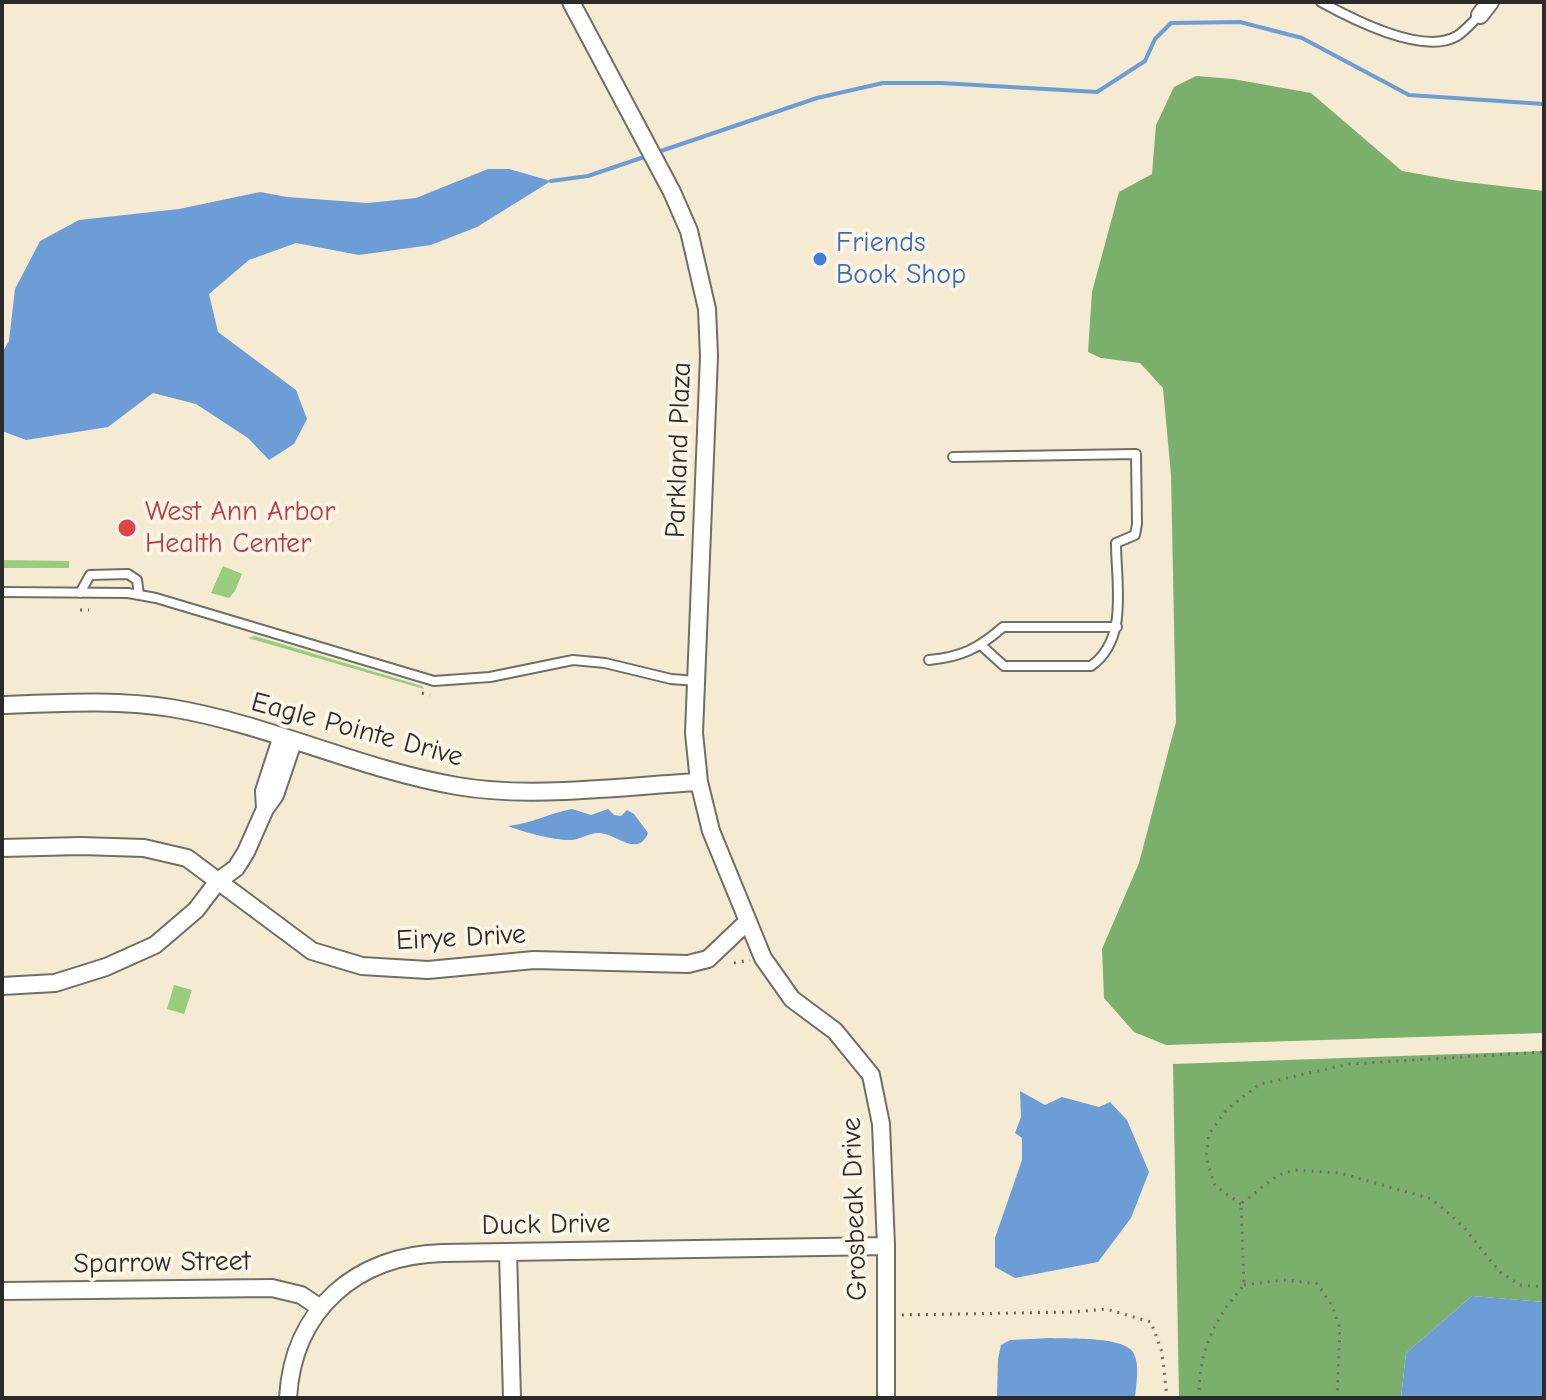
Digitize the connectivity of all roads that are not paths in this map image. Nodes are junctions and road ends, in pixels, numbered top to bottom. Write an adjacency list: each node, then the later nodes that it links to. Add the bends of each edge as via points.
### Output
1 (571, 2): 11 (street, Parkland Plaza, via 683,215 704,290 709,331)
2 (1321, 2): 3 (lane, via 1389,33 1439,41 1456,37)
3 (1485, 8)
4 (953, 457): 8 (lane, via 1136,454 1135,535 1116,543)
5 (2, 592): 6 (lane)
6 (80, 593): 7 (lane); 7 (lane, via 90,575 128,574 137,580)
7 (139, 595): 11 (lane, via 434,681 490,677 573,660)
8 (1117, 627): 9 (lane, via 1003,627); 9 (lane, via 1112,646 1091,666 1004,666)
9 (982, 646): 10 (lane)
10 (929, 660)
11 (696, 681): 14 (street, Parkland Plaza)
12 (2, 705): 13 (street, Eagle Pointe Drive, via 170,708)
13 (287, 740): 14 (street, Eagle Pointe Drive, via 398,774 474,788 515,792); 16 (street, via 264,791 265,809 246,852)
14 (699, 782): 17 (street, Parkland Plaza, via 719,855)
15 (2, 848): 16 (street, Eirye Drive, via 144,848 187,858)
16 (218, 881): 17 (street, Eirye Drive, via 312,951 375,967 428,970 534,960 688,964 708,959); 18 (street, via 196,910 155,945 55,983)
17 (748, 921): 19 (street, Grosbeak Drive, via 763,958 792,999 835,1031 871,1075 881,1124)
18 (2, 986)
19 (886, 1246): 20 (street, Duck Drive); 25 (street, Grosbeak Drive)
20 (508, 1252): 22 (street, Duck Drive, via 397,1258 367,1270); 24 (street)
21 (2, 1291): 22 (street, Sparrow Street, via 256,1287 301,1295)
22 (319, 1307): 23 (street, Duck Drive, via 291,1369)
23 (288, 1398)
24 (512, 1398)
25 (886, 1398)

